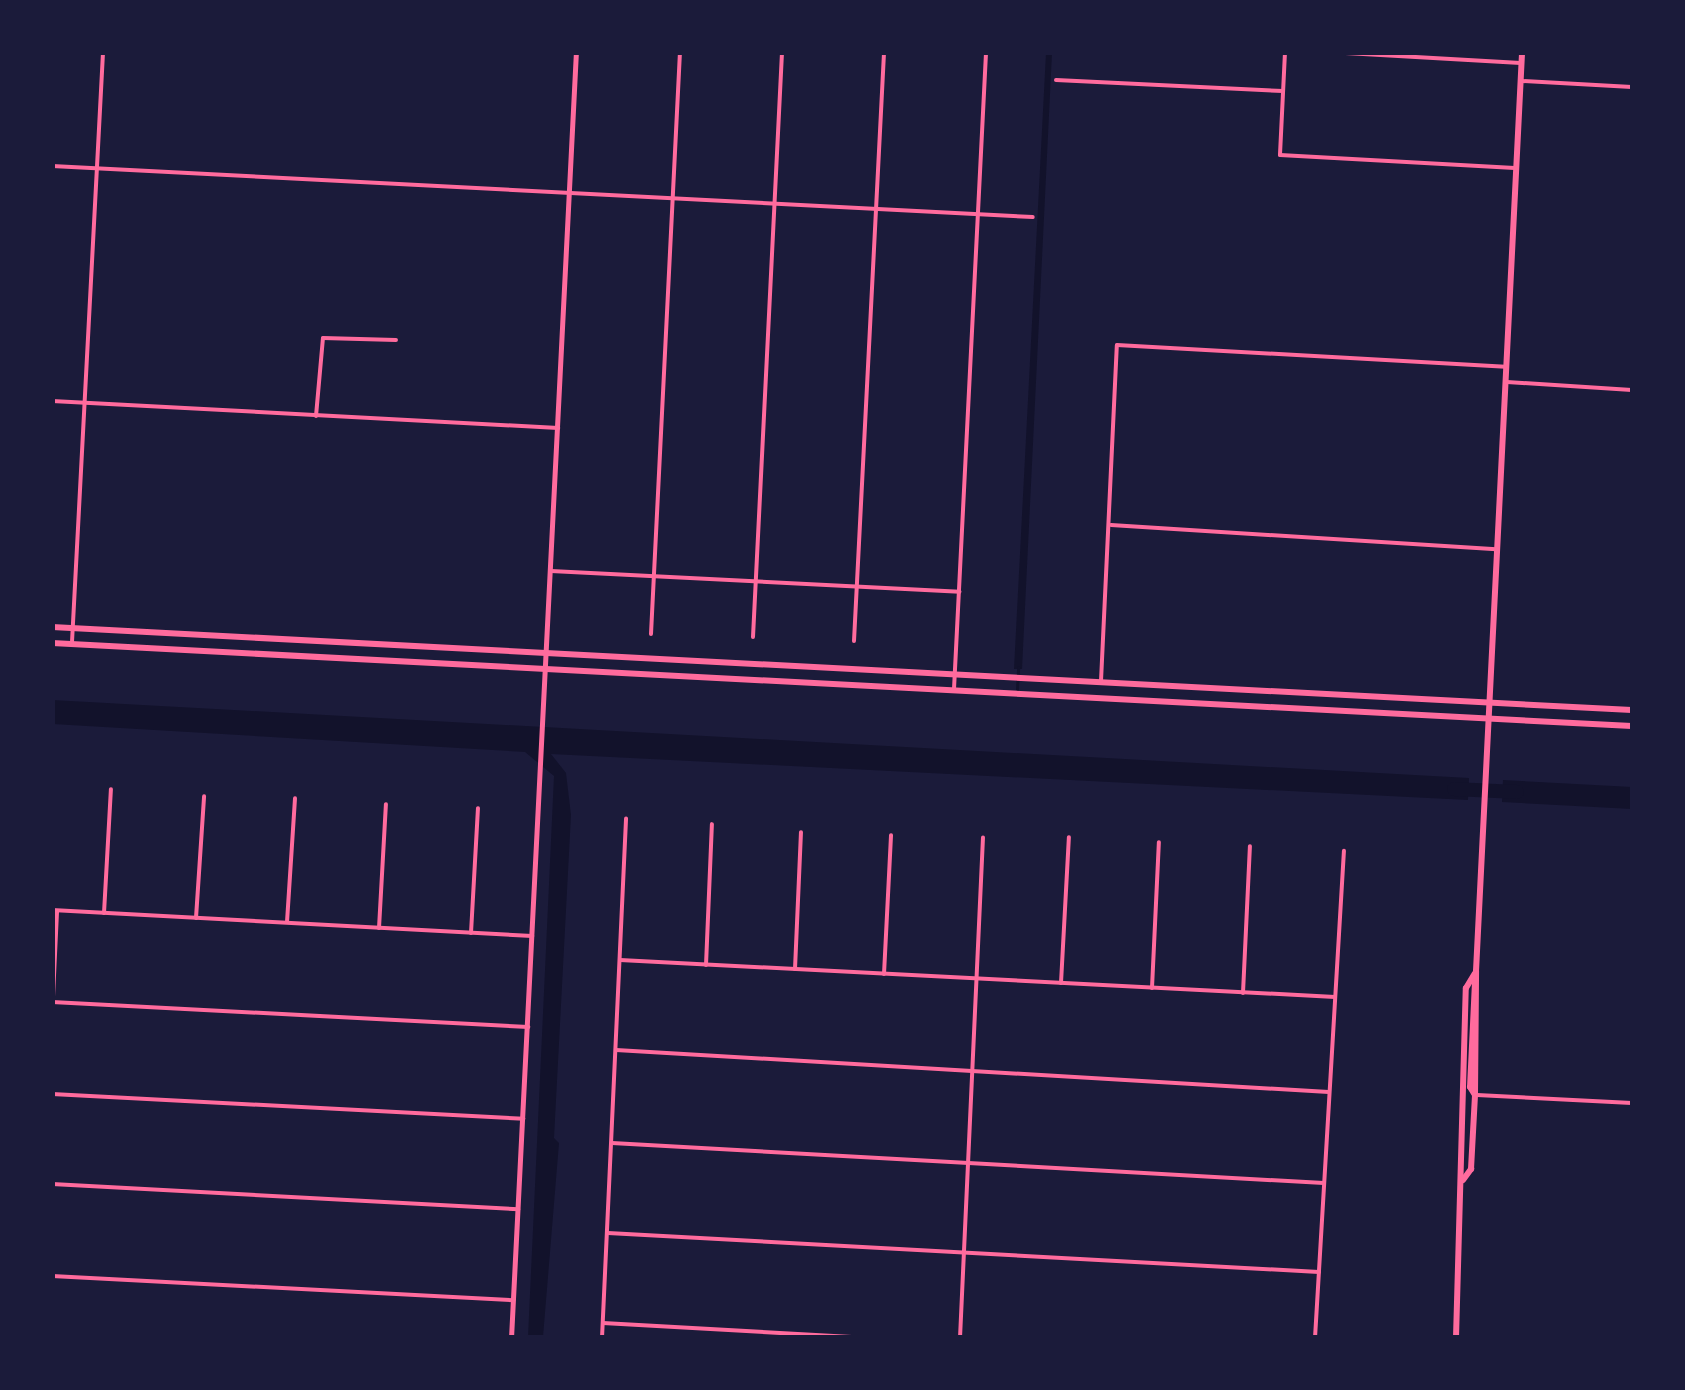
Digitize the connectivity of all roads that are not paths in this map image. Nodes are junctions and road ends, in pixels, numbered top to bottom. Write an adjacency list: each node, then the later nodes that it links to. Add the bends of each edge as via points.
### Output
1 (103, 52): 16 (street)
2 (576, 52): 18 (street)
3 (680, 52): 19 (street)
4 (782, 52): 20 (street)
5 (884, 52): 21 (street)
6 (986, 52): 22 (street)
7 (1285, 52): 14 (street)
8 (1328, 52): 10 (street)
9 (1522, 52): 10 (main road)
10 (1521, 63): 12 (main road)
11 (1056, 80): 14 (street)
12 (1520, 81): 13 (street); 17 (main road)
13 (1632, 87)
14 (1283, 92): 17 (street, via 1280,155)
15 (52, 166): 16 (street)
16 (97, 168): 18 (street); 29 (street)
17 (1515, 168): 25 (main road)
18 (570, 193): 19 (street); 31 (street)
19 (673, 200): 20 (street); 35 (street)
20 (775, 203): 21 (street); 36 (street)
21 (876, 209): 22 (street); 37 (street)
22 (978, 214): 23 (street); 38 (street)
23 (1034, 217)
24 (396, 340): 30 (street, via 322,338)
25 (1505, 366): 26 (main road); 32 (street, via 1117,345)
26 (1504, 382): 27 (street); 33 (main road)
27 (1632, 390)
28 (52, 401): 29 (street)
29 (85, 403): 30 (street); 40 (street)
30 (316, 416): 31 (street)
31 (558, 428): 34 (street)
32 (1110, 525): 33 (street); 53 (street)
33 (1496, 549): 56 (main road)
34 (551, 571): 35 (street); 48 (street)
35 (654, 576): 36 (street); 41 (street)
36 (757, 581): 37 (street); 43 (street)
37 (857, 587): 38 (street); 44 (street)
38 (959, 592): 52 (street)
39 (52, 627): 40 (main road)
40 (73, 628): 42 (main road); 46 (street)
41 (652, 634)
42 (248, 637): 47 (main road); 49 (main road)
43 (753, 638)
44 (854, 641)
45 (52, 643): 46 (main road)
46 (72, 644): 49 (main road)
47 (426, 646): 48 (main road); 50 (main road)
48 (547, 652): 51 (street); 52 (main road)
49 (247, 653): 50 (main road)
50 (425, 662): 51 (main road)
51 (546, 667): 54 (main road); 80 (street)
52 (955, 674): 53 (main road); 54 (street)
53 (1101, 681): 55 (main road); 56 (main road)
54 (954, 690): 55 (main road)
55 (1100, 696): 58 (main road)
56 (1488, 701): 57 (main road); 58 (main road)
57 (1632, 710)
58 (1487, 718): 59 (main road); 84 (main road)
59 (1632, 726)
60 (111, 789): 75 (street)
61 (204, 796): 76 (street)
62 (295, 798): 77 (street)
63 (386, 804): 78 (street)
64 (478, 808): 79 (street)
65 (626, 819): 81 (street)
66 (712, 824): 82 (street)
67 (800, 832): 83 (street)
68 (892, 835): 85 (street)
69 (1069, 837): 87 (street)
70 (983, 838): 86 (street)
71 (1159, 842): 88 (street)
72 (1250, 846): 89 (street)
73 (1344, 851): 90 (street)
74 (55, 910): 75 (street); 91 (street)
75 (104, 912): 76 (street)
76 (196, 918): 77 (street)
77 (287, 922): 78 (street)
78 (379, 928): 79 (street)
79 (471, 932): 80 (street)
80 (532, 936): 93 (street)
81 (620, 960): 82 (street); 94 (street)
82 (706, 965): 83 (street)
83 (795, 970): 85 (street)
84 (1476, 970): 98 (main road, via 1470,1087); 103 (main road, via 1466,988 1458,1170)
85 (884, 974): 86 (street)
86 (977, 979): 87 (street); 95 (street)
87 (1061, 983): 88 (street)
88 (1152, 988): 89 (street)
89 (1243, 992): 90 (street)
90 (1335, 997): 96 (street)
91 (53, 1002): 92 (street); 93 (street)
92 (52, 1018)
93 (528, 1027): 100 (street)
94 (616, 1050): 95 (street); 101 (street)
95 (972, 1071): 96 (street); 102 (street)
96 (1329, 1092): 104 (street)
97 (52, 1094): 100 (street)
98 (1475, 1095): 99 (street); 103 (main road, via 1471,1169)
99 (1632, 1103)
100 (522, 1119): 106 (street)
101 (612, 1143): 102 (street); 107 (street)
102 (968, 1162): 104 (street); 108 (street)
103 (1463, 1180): 118 (main road)
104 (1324, 1183): 109 (street)
105 (52, 1184): 106 (street)
106 (518, 1209): 111 (street)
107 (608, 1233): 108 (street); 112 (street)
108 (964, 1254): 109 (street); 116 (street)
109 (1319, 1272): 117 (street)
110 (52, 1276): 111 (street)
111 (513, 1300): 113 (street)
112 (602, 1323): 114 (street); 115 (street)
113 (511, 1338)
114 (602, 1338)
115 (870, 1338)
116 (960, 1338)
117 (1315, 1338)
118 (1456, 1338)

